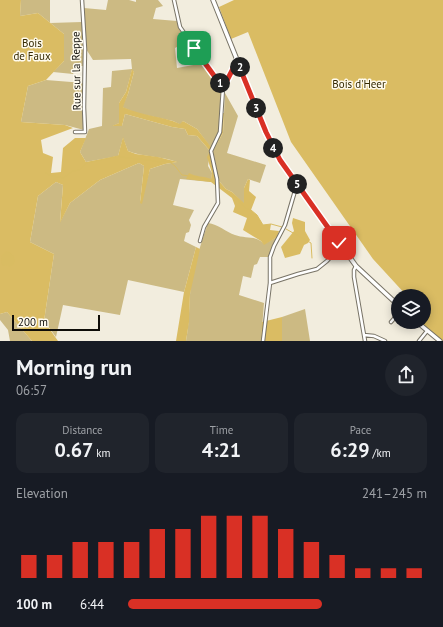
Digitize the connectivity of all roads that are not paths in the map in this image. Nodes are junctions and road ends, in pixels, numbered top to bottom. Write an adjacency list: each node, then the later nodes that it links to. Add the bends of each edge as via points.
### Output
1 (82, 0): 6 (street, Rue sur la Reppe, via 85,132)
2 (174, 0): 5 (street, via 180,27)
3 (213, 0): 4 (main road)
4 (237, 61): 5 (street); 7 (main road, via 272,145)
5 (223, 88): 8 (street, via 220,132 211,151 217,179 218,203 204,227)
6 (75, 132)
7 (297, 184): 9 (main road); 11 (street, via 285,225 270,257)
8 (200, 241)
9 (341, 246): 10 (main road); 11 (street, via 317,269)
10 (356, 266): 12 (main road); 14 (street, via 354,277)
11 (270, 283): 15 (street)
12 (391, 298)
13 (427, 331): 18 (street); 19 (main road)
14 (364, 335): 16 (street); 17 (street)
15 (263, 341)
16 (365, 341)
17 (385, 341)
18 (419, 341)
19 (440, 341)

